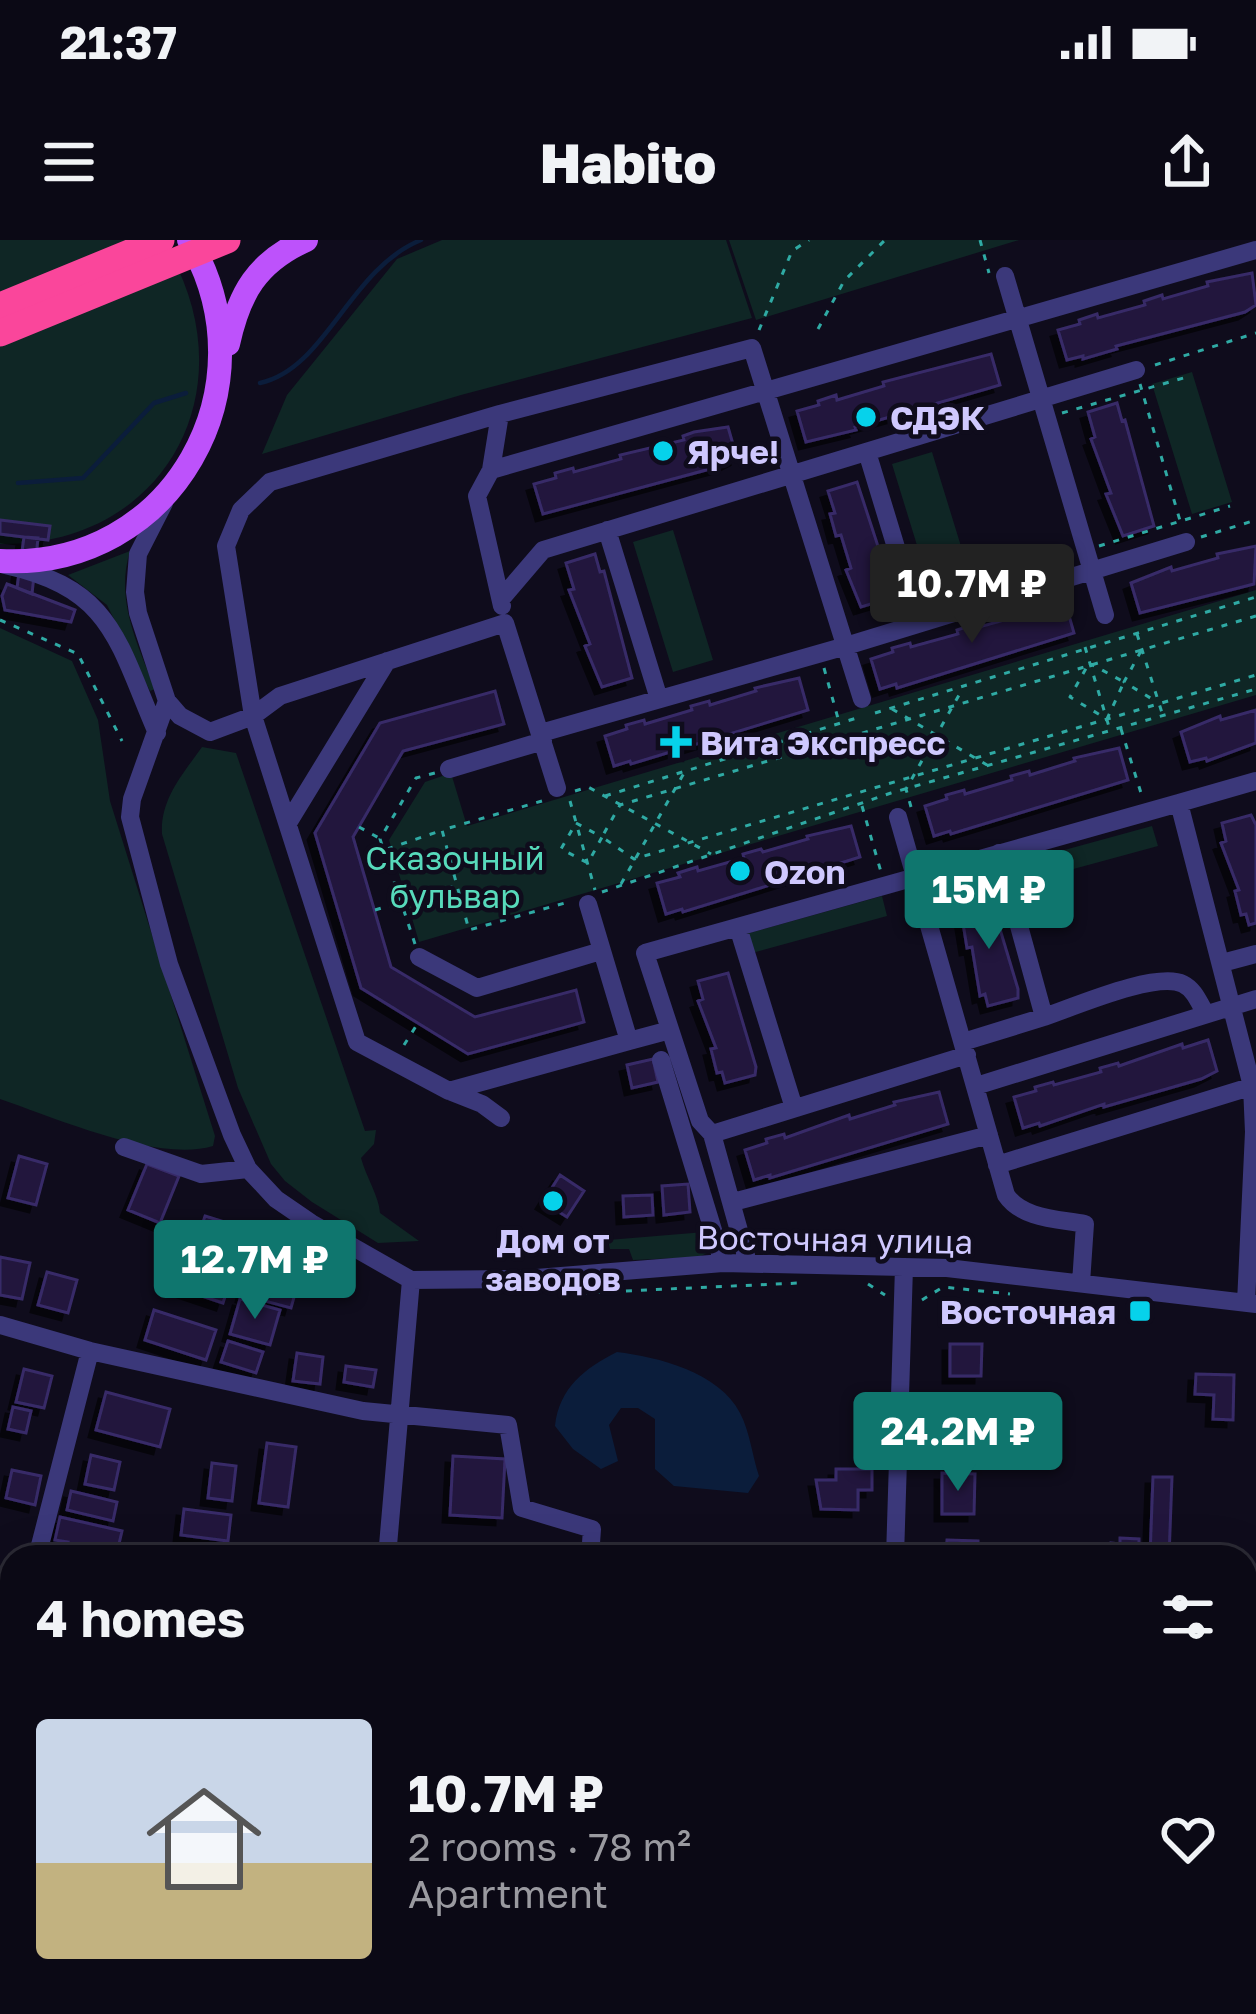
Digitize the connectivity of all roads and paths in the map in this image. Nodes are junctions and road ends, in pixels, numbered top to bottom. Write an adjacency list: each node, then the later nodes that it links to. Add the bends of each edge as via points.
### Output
1 (161, 240): 10 (highway)
2 (189, 240): 18 (main road, via 218,313)
3 (227, 240): 13 (highway, bridge)
4 (306, 240): 18 (main road, via 265,263 247,285)
5 (809, 240): 15 (path, via 792,250)
6 (885, 240): 12 (path, via 844,281)
7 (980, 240): 9 (path)
8 (1256, 250): 11 (street)
9 (998, 278): 11 (street)
10 (0, 306)
11 (1016, 321): 19 (street); 20 (street)
12 (818, 329)
13 (0, 333)
14 (1256, 333): 17 (path)
15 (752, 348): 19 (street); 21 (street)
16 (1187, 376): 17 (path)
17 (1139, 380): 20 (street); 20 (path); 28 (path)
18 (218, 388): 25 (main road)
19 (764, 390): 23 (street); 24 (street)
20 (1042, 409): 22 (street); 31 (street)
21 (500, 414): 23 (street); 58 (street, via 270,482 241,510 226,546)
22 (867, 452): 24 (street); 40 (street)
23 (491, 470): 35 (street, via 476,496)
24 (792, 473): 29 (street); 42 (street)
25 (179, 478): 32 (main road, via 145,514 103,541 56,557); 54 (street, via 135,569 138,614)
26 (1230, 506): 28 (path)
27 (1256, 520): 30 (path)
28 (1180, 521): 30 (path); 31 (path)
29 (608, 530): 35 (street, via 543,550); 52 (street)
30 (1186, 542): 33 (street)
31 (1085, 550): 33 (street)
32 (0, 562): 65 (street, via 66,584 97,608)
33 (1091, 571): 36 (street); 40 (street)
34 (1256, 597): 41 (path)
35 (501, 599): 39 (street)
36 (1105, 615)
37 (1256, 616): 44 (path)
38 (0, 620): 68 (path, via 78,654)
39 (505, 623): 46 (street); 67 (street)
40 (919, 623): 42 (street)
41 (1136, 632): 43 (path); 44 (path)
42 (846, 646): 45 (street); 53 (street)
43 (1085, 647): 47 (path); 50 (path)
44 (1142, 650): 47 (path); 49 (path); 55 (path)
45 (820, 653): 52 (street); 62 (path)
46 (387, 661): 58 (street, via 280,696); 84 (street)
47 (1089, 663): 49 (path); 56 (path); 61 (path); 61 (path, via 1070,697)
48 (1256, 675): 55 (path)
49 (1124, 682): 55 (path); 61 (path)
50 (965, 685): 56 (path); 57 (path)
51 (1256, 689): 59 (path)
52 (659, 699): 67 (street)
53 (862, 699)
54 (167, 701): 58 (street, via 210,732); 65 (street)
55 (1160, 704): 59 (path); 61 (path)
56 (953, 706): 60 (path); 66 (path)
57 (890, 708): 60 (path); 62 (path)
58 (253, 716): 84 (street)
59 (1164, 717): 63 (path)
60 (908, 719): 66 (path); 76 (path)
61 (1107, 719): 64 (path); 69 (path)
62 (839, 724): 72 (path)
63 (1121, 729): 64 (path); 82 (path)
64 (1111, 732): 70 (path)
65 (157, 733): 129 (street, via 130,817 169,964)
66 (936, 736): 69 (path); 73 (path)
67 (542, 737): 71 (street); 77 (street)
68 (122, 741)
69 (975, 758): 70 (path); 73 (path)
70 (988, 766): 75 (path)
71 (449, 769): 90 (path, via 416,778)
72 (686, 771): 76 (path); 78 (path)
73 (914, 776): 75 (path); 91 (path)
74 (1256, 781): 80 (street)
75 (907, 788): 79 (path); 83 (path)
76 (673, 789): 81 (path); 86 (path)
77 (552, 793): 88 (path)
78 (604, 796): 81 (path); 85 (path, via 588,787 568,793)
79 (861, 803): 94 (path); 99 (path)
80 (1179, 803): 82 (street); 108 (street)
81 (620, 805): 86 (path); 89 (path)
82 (1147, 812): 93 (street)
83 (905, 815): 97 (street)
84 (288, 823): 118 (street, via 357,1042)
85 (576, 823): 89 (path); 96 (path); 96 (path, via 561,849)
86 (653, 824): 91 (path); 95 (path)
87 (359, 827): 90 (path)
88 (442, 830): 92 (path); 98 (path)
89 (602, 837): 95 (path); 96 (path)
90 (380, 839): 92 (path)
91 (689, 842): 94 (path); 95 (path)
92 (384, 850): 101 (path)
93 (998, 853): 97 (street); 112 (street)
94 (711, 854): 100 (path)
95 (634, 859): 100 (path)
96 (587, 863): 100 (path, via 596,894)
97 (915, 877): 99 (street); 116 (street)
98 (457, 885): 101 (path); 102 (path, via 469,930)
99 (884, 885): 104 (street)
100 (620, 886)
101 (401, 902): 103 (path); 107 (path)
102 (581, 902): 105 (street)
103 (375, 910)
104 (739, 927): 114 (street, via 645,953); 122 (street)
105 (602, 951): 107 (street, via 477,988); 115 (street)
106 (1256, 954): 108 (street)
107 (419, 957)
108 (1222, 963): 110 (street)
109 (1256, 999): 110 (street)
110 (1232, 1006): 111 (street); 120 (street)
111 (1206, 1014): 112 (street, via 1193,991 1171,980); 119 (street)
112 (1044, 1017): 116 (street)
113 (418, 1023): 118 (path)
114 (670, 1030): 115 (street); 125 (street, via 700,1121)
115 (628, 1041): 121 (street)
116 (965, 1048): 119 (street); 122 (street)
117 (661, 1060): 132 (street)
118 (394, 1061): 121 (street)
119 (976, 1086): 126 (street)
120 (1254, 1086): 124 (street); 128 (street)
121 (449, 1091): 123 (street)
122 (794, 1108): 125 (street)
123 (501, 1118)
124 (1255, 1132): 141 (street)
125 (712, 1134): 130 (street)
126 (989, 1135): 128 (street); 130 (street)
127 (124, 1147): 129 (street, via 201,1174)
128 (997, 1165): 137 (street, via 1013,1206 1085,1224)
129 (248, 1169): 134 (street, via 276,1199)
130 (733, 1202): 131 (street)
131 (748, 1262): 132 (street, Восточная улица); 133 (street, Восточная улица)
132 (723, 1263): 134 (street, Восточная улица, via 524,1280)
133 (904, 1267): 137 (street, Восточная улица); 140 (street)
134 (411, 1280): 144 (street)
135 (862, 1280): 140 (path)
136 (814, 1282): 138 (path)
137 (1082, 1282): 141 (street, Восточная улица)
138 (579, 1293)
139 (1013, 1294): 140 (path, via 943,1286)
140 (904, 1303): 148 (street)
141 (1251, 1304)
142 (0, 1325): 143 (street)
143 (90, 1352): 144 (street); 145 (street)
144 (399, 1416): 146 (street); 147 (street, via 508,1425 522,1508 592,1529)
145 (40, 1545)
146 (387, 1545)
147 (591, 1545)
148 (895, 1545)

